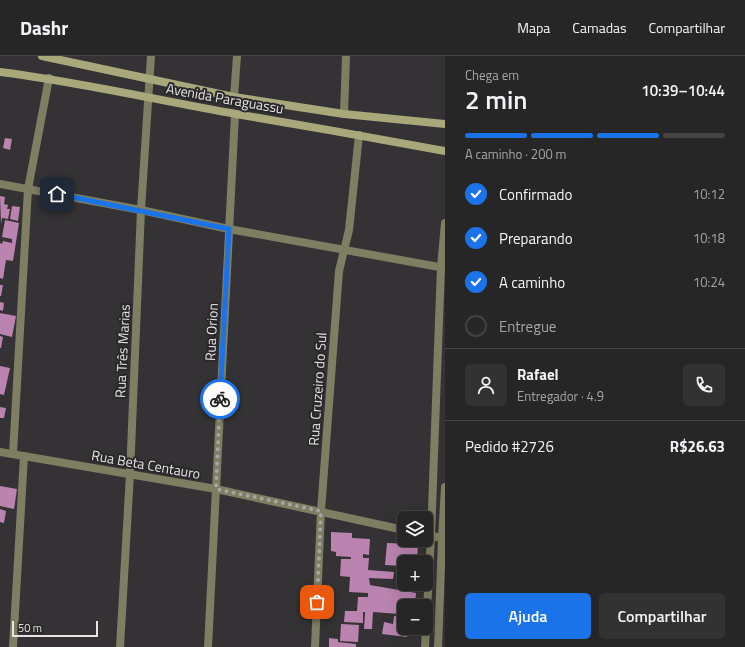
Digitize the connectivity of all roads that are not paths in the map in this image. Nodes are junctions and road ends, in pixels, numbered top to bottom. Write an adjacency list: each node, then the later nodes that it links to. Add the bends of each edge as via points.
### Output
1 (42, 56): 7 (main road, Avenida Paraguassu)
2 (151, 56): 7 (street, Rua Três Marias)
3 (237, 56): 9 (street)
4 (346, 56): 11 (street)
5 (0, 72): 6 (main road, Avenida Paraguassu)
6 (49, 78): 8 (main road, Avenida Paraguassu); 16 (street)
7 (150, 78): 8 (street, Rua Três Marias); 9 (main road, Avenida Paraguassu)
8 (149, 97): 10 (main road, Avenida Paraguassu); 17 (street, Rua Três Marias)
9 (234, 97): 11 (main road, Avenida Paraguassu)
10 (235, 114): 13 (main road, Avenida Paraguassu); 19 (street, Rua Orion)
11 (344, 114): 12 (main road, Avenida Paraguassu)
12 (445, 124)
13 (359, 134): 14 (main road, Avenida Paraguassu); 20 (street, Rua Cruzeiro do Sul)
14 (445, 151)
15 (0, 184): 16 (street)
16 (28, 189): 17 (street); 23 (street)
17 (142, 210): 19 (street); 25 (street, Rua Três Marias)
18 (445, 223): 21 (street)
19 (229, 229): 20 (street); 27 (street, Rua Orion)
20 (345, 250): 21 (street); 28 (street, Rua Cruzeiro do Sul, via 339,271)
21 (443, 268): 29 (street)
22 (0, 452): 23 (street, Rua Beta Centauro)
23 (13, 454): 24 (street, Rua Beta Centauro)
24 (24, 456): 25 (street, Rua Beta Centauro); 34 (street)
25 (130, 474): 27 (street, Rua Beta Centauro); 35 (street, Rua Três Marias)
26 (445, 487): 32 (street)
27 (216, 489): 28 (street, Rua Beta Centauro); 36 (street, Rua Orion)
28 (321, 511): 30 (street, Rua Beta Centauro); 37 (street, Rua Cruzeiro do Sul)
29 (430, 511)
30 (397, 528)
31 (433, 537): 32 (street)
32 (444, 539): 39 (street)
33 (429, 547): 38 (street)
34 (13, 647)
35 (120, 647)
36 (208, 647)
37 (315, 647)
38 (425, 647)
39 (438, 647)

